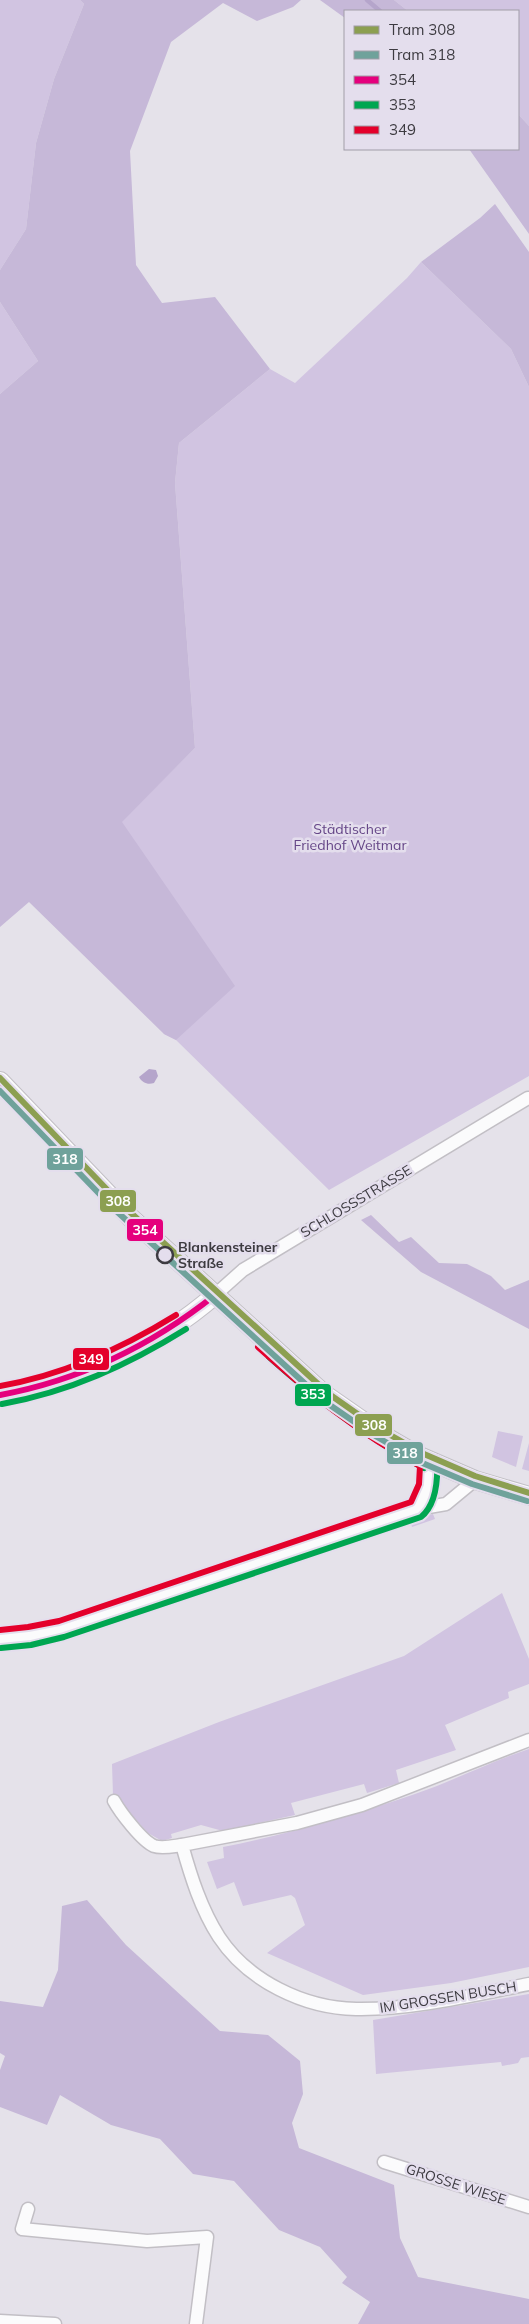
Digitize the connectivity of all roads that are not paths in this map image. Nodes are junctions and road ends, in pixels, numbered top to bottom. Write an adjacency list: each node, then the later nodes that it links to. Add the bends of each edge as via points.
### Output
1 (0, 1081): 3 (main road, via 126,1213)
2 (528, 1098): 3 (street, SCHLOSSSTRASSE, via 243,1270)
3 (215, 1294): 4 (main road, SCHLOSSSTRASSE, via 181,1322 121,1357 43,1386); 5 (main road, via 343,1409 386,1438)
4 (0, 1396)
5 (428, 1460): 6 (main road); 8 (street, via 427,1491)
6 (475, 1480): 7 (main road); 8 (street, via 446,1504)
7 (529, 1496)
8 (417, 1509): 9 (street, via 67,1627)
9 (0, 1639)
10 (529, 1740): 12 (street, via 362,1804 297,1823)
11 (114, 1801): 12 (street, via 121,1814 151,1844 158,1847)
12 (182, 1845): 13 (street, IM GROSSEN BUSCH, via 195,1888 220,1937 245,1966 292,1995 328,2006 370,2008 412,2005)
13 (529, 1984)
14 (384, 2162): 15 (street, GROSSE WIESE)
15 (529, 2207)
16 (28, 2209): 19 (street, via 22,2229 147,2240 207,2237)
17 (0, 2321): 18 (street)
18 (55, 2324)
19 (196, 2324)

